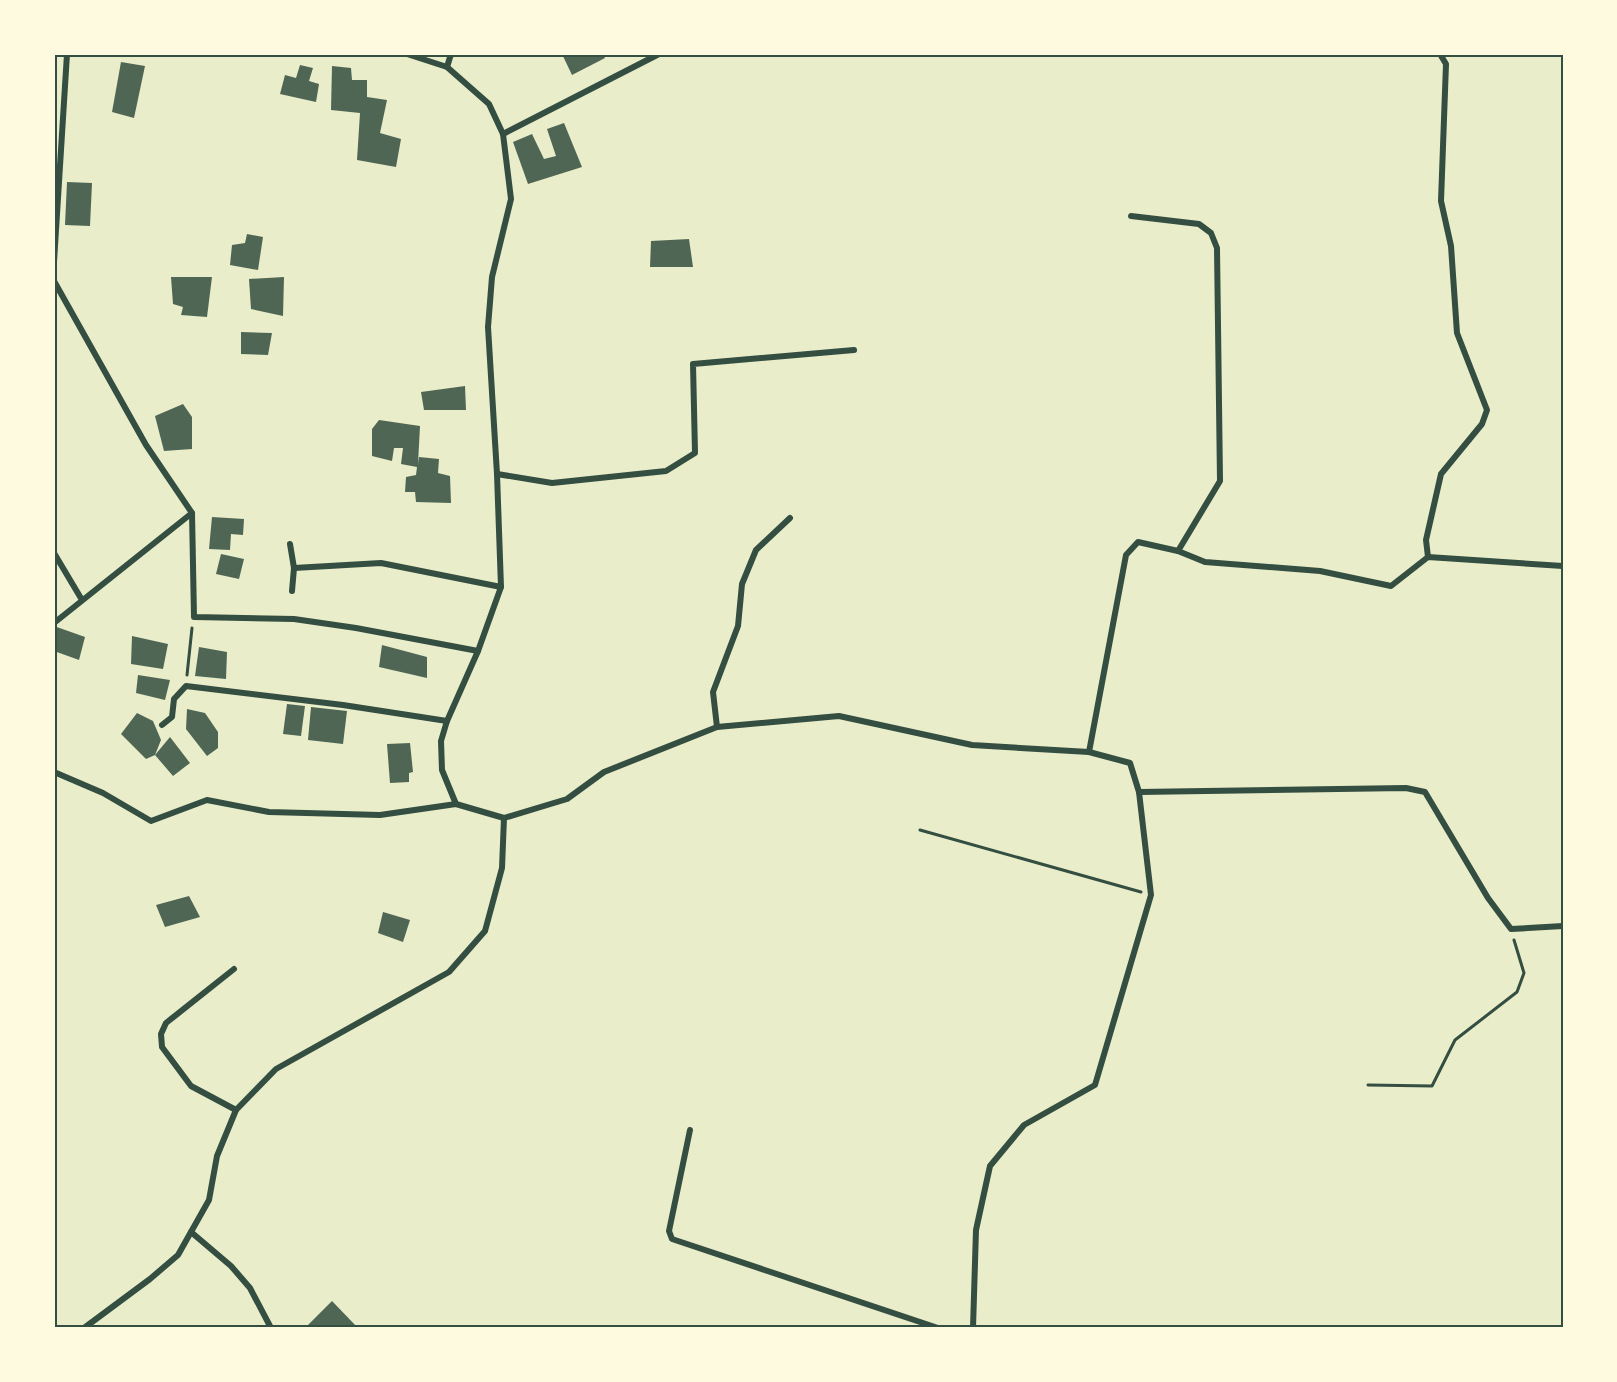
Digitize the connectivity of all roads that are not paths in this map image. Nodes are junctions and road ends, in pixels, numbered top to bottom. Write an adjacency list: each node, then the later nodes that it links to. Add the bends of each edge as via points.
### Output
1 (67, 54): 9 (street)
2 (407, 54): 6 (street)
3 (451, 54): 6 (street)
4 (658, 54): 7 (street)
5 (1440, 54): 18 (street, via 1446,64 1441,201 1451,246 1457,333 1487,410 1482,424 1441,474 1426,540)
6 (447, 67): 7 (street, via 489,104)
7 (503, 134): 12 (street, via 511,199 492,277 488,327)
8 (1131, 216): 16 (street, via 1199,224 1211,233 1217,248 1220,481)
9 (54, 262)
10 (54, 281): 13 (street, via 146,445)
11 (854, 350): 12 (street, via 693,364 695,453 666,471 552,483)
12 (497, 474): 21 (street)
13 (192, 513): 23 (street); 25 (street, via 194,617 294,619)
14 (790, 518): 28 (street, via 756,550 742,584 738,626 713,692)
15 (290, 544): 20 (street)
16 (1178, 551): 18 (street, via 1205,562 1320,571 1391,586); 29 (street, via 1138,543 1126,555)
17 (54, 553): 23 (street)
18 (1428, 557): 19 (street)
19 (1563, 566)
20 (294, 568): 21 (street, via 381,563); 22 (street)
21 (501, 587): 25 (street)
22 (292, 591)
23 (82, 600): 24 (street)
24 (54, 623)
25 (478, 651): 26 (street)
26 (447, 721): 27 (street, via 186,686 174,699 172,717); 32 (street, via 441,741 442,770)
27 (162, 725)
28 (717, 728): 29 (street, via 839,716 972,745); 33 (street, via 604,772 567,800)
29 (1089, 752): 31 (street, via 1130,763)
30 (54, 772): 32 (street, via 103,793 151,821 207,800 269,812 380,815)
31 (1139, 792): 34 (street, via 1406,788 1425,792 1511,929); 42 (street, via 1151,895 1095,1085 1024,1125 990,1166 976,1230)
32 (456, 804): 33 (street)
33 (504, 818): 36 (street, via 502,868 485,931 449,972 276,1069)
34 (1563, 926)
35 (234, 969): 36 (street, via 166,1023 161,1034 162,1047 190,1086)
36 (236, 1110): 38 (street, via 217,1156 209,1200)
37 (690, 1130): 41 (street, via 669,1231 672,1239)
38 (191, 1232): 39 (street, via 178,1256); 40 (street, via 250,1288)
39 (84, 1328)
40 (272, 1328)
41 (938, 1328)
42 (973, 1328)

